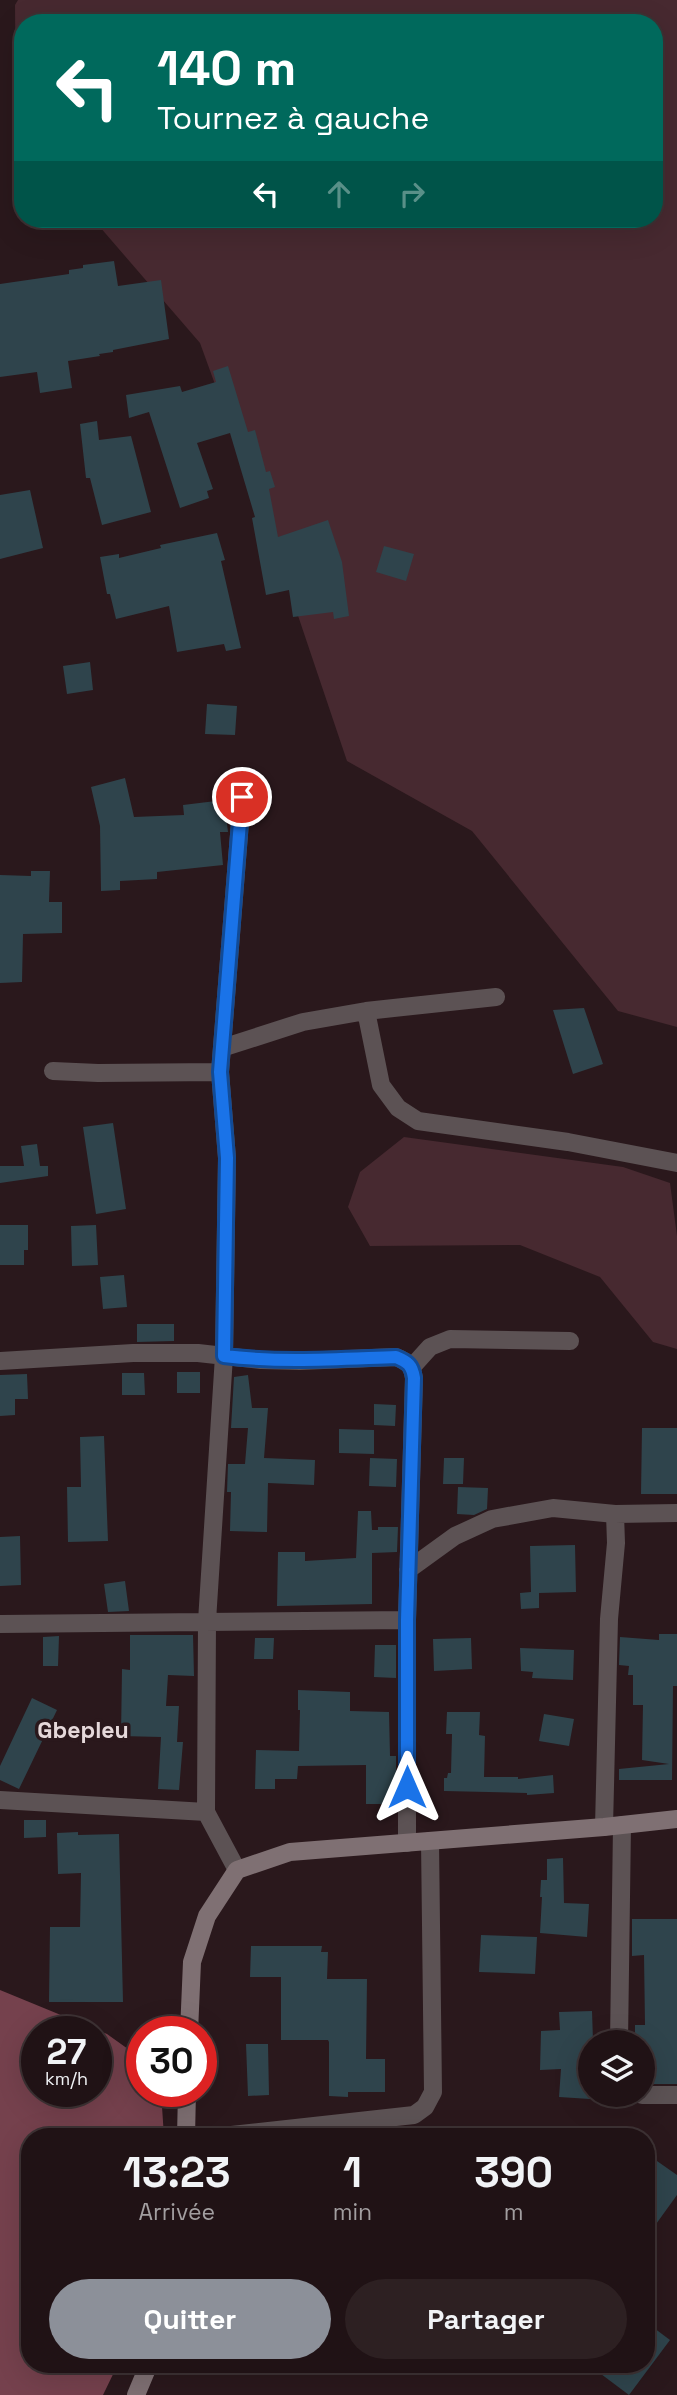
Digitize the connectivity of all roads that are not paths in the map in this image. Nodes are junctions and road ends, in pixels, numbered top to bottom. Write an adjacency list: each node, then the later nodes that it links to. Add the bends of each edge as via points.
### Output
1 (242, 797): 4 (street)
2 (496, 997): 3 (street)
3 (366, 1011): 4 (street, via 303,1022); 7 (street, via 381,1085 398,1108 418,1121)
4 (222, 1048): 6 (street)
5 (53, 1071): 6 (street)
6 (220, 1072): 9 (street, via 227,1158)
7 (677, 1163)
8 (570, 1341): 11 (street, via 450,1339 430,1347)
9 (224, 1356): 10 (street, via 133,1353); 11 (street, via 300,1361 396,1357); 16 (street)
10 (0, 1361)
11 (412, 1367): 14 (street)
12 (677, 1513): 13 (street)
13 (615, 1514): 14 (street, via 553,1508 492,1519 455,1536); 21 (street, via 608,1619)
14 (408, 1570): 15 (street)
15 (407, 1620): 16 (street); 23 (street)
16 (207, 1621): 17 (street); 19 (street)
17 (0, 1624)
18 (0, 1800): 19 (street)
19 (206, 1812): 24 (street)
20 (677, 1819): 21 (main road)
21 (613, 1826): 22 (main road); 26 (street)
22 (430, 1841): 23 (main road); 31 (street, via 433,2092 414,2115)
23 (407, 1843): 24 (main road, via 290,1852)
24 (237, 1870): 25 (main road, via 207,1916 192,1962)
25 (190, 2016)
26 (619, 2030)
27 (655, 2095): 28 (street)
28 (677, 2095)
29 (187, 2107): 30 (main road)
30 (186, 2128)
31 (295, 2128)
32 (145, 2373): 33 (main road)
33 (136, 2395)

